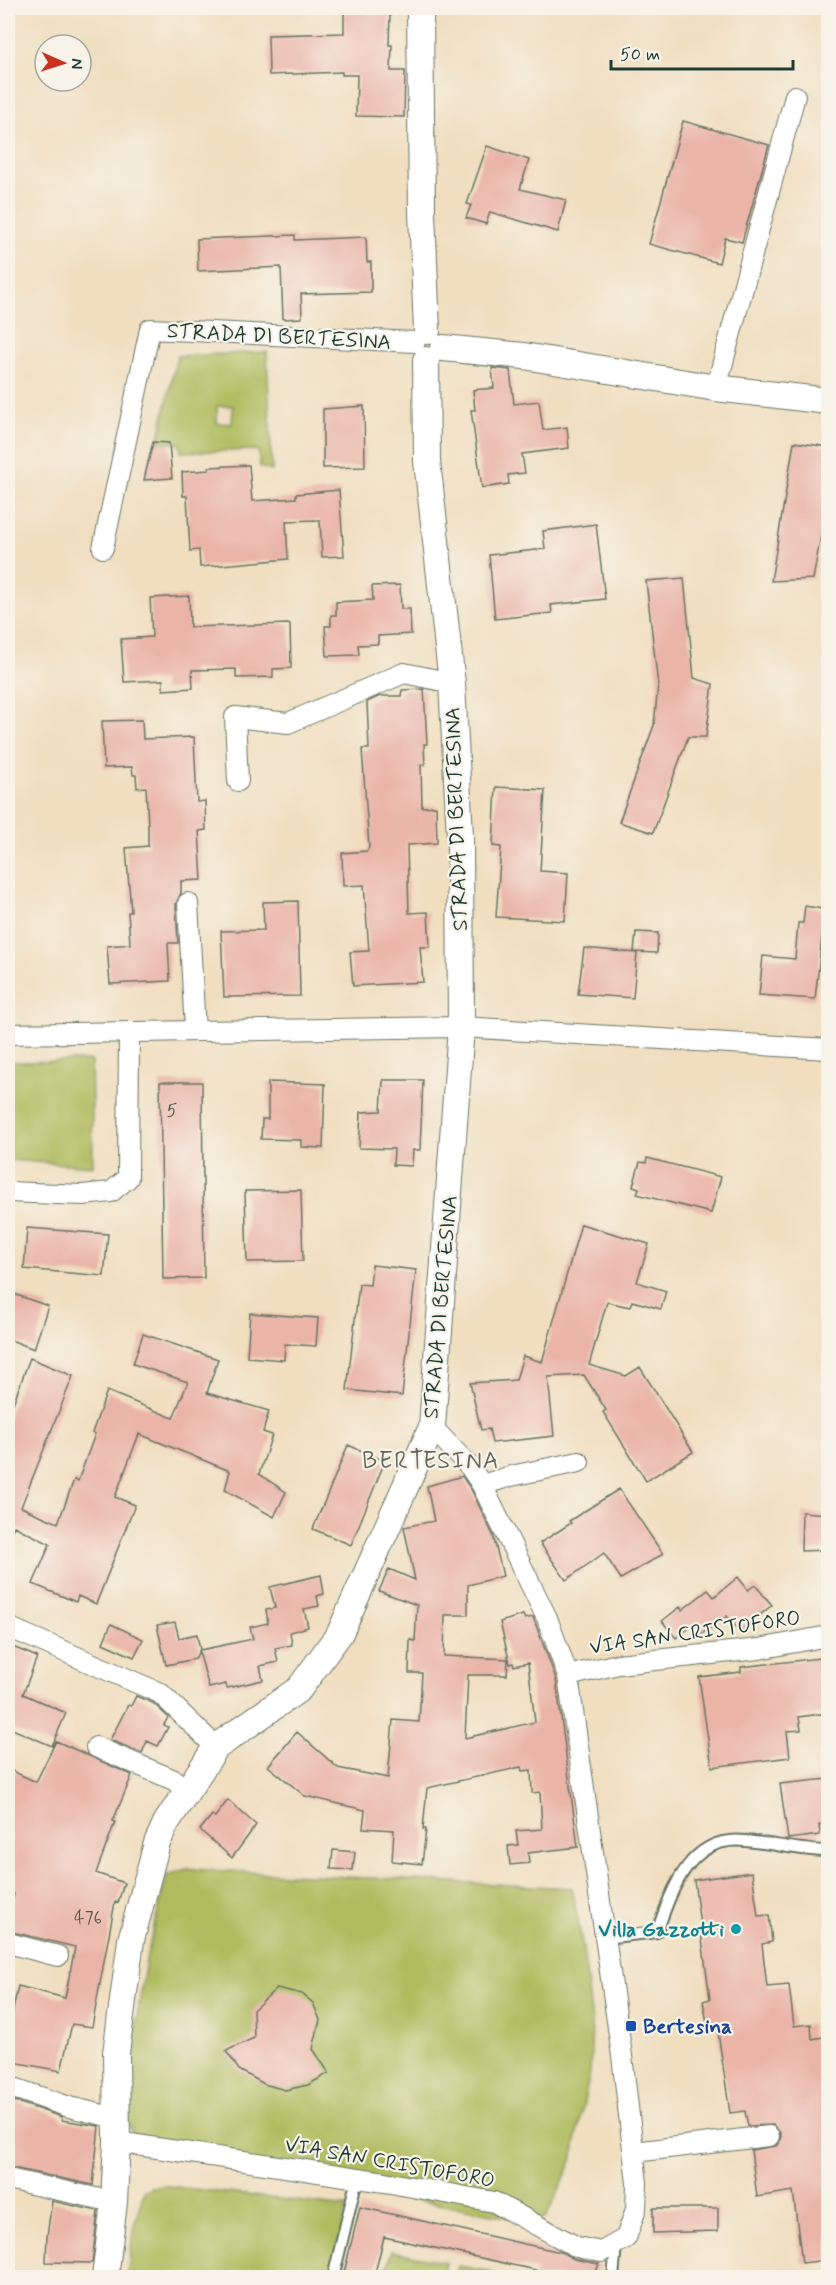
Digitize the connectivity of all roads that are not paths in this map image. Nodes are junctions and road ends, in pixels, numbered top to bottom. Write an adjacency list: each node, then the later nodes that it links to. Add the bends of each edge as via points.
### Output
1 (420, 8): 3 (street, STRADA DI BERTESINA)
2 (795, 96): 4 (street)
3 (428, 345): 4 (street, via 524,356); 6 (street, STRADA DI BERTESINA, via 150,329); 7 (street, STRADA DI BERTESINA, via 427,461)
4 (716, 388): 5 (street)
5 (828, 401)
6 (103, 548)
7 (452, 683): 8 (street, STRADA DI BERTESINA, via 404,673 288,723 234,717); 10 (street, STRADA DI BERTESINA, via 460,836)
8 (238, 781)
9 (188, 903): 11 (street)
10 (461, 1026): 11 (street); 14 (street); 16 (street, STRADA DI BERTESINA)
11 (195, 1031): 12 (street)
12 (129, 1032): 13 (street); 15 (street, via 128,1178 111,1192)
13 (8, 1034)
14 (828, 1049)
15 (8, 1192)
16 (432, 1427): 18 (street, VIA SAN CRISTOFORO); 22 (street, STRADA DI BERTESINA, via 340,1633 299,1689)
17 (579, 1462): 18 (street)
18 (482, 1485): 21 (street, VIA SAN CRISTOFORO, via 547,1618)
19 (8, 1627): 22 (street, via 160,1693)
20 (828, 1636): 21 (street, VIA SAN CRISTOFORO, via 759,1649 618,1664)
21 (568, 1676): 26 (street, VIA SAN CRISTOFORO)
22 (216, 1747): 24 (street, STRADA DI BERTESINA)
23 (96, 1748): 24 (street, via 174,1780)
24 (186, 1791): 30 (street, STRADA DI BERTESINA, via 157,1843 131,1940 116,2053)
25 (828, 1851): 26 (lane, via 743,1840 711,1844 694,1857 672,1890 657,1932)
26 (604, 1938): 32 (street, VIA SAN CRISTOFORO)
27 (8, 1943): 28 (street)
28 (58, 1956)
29 (8, 2086): 30 (street)
30 (116, 2130): 33 (street, VIA SAN CRISTOFORO); 35 (street, STRADA DI BERTESINA)
31 (769, 2136): 32 (street)
32 (634, 2152): 36 (street, VIA SAN CRISTOFORO, via 636,2209 626,2238)
33 (357, 2178): 36 (street, VIA SAN CRISTOFORO, via 494,2202 577,2247 601,2252); 38 (lane)
34 (8, 2179): 35 (street)
35 (114, 2202): 37 (street, STRADA DI BERTESINA)
36 (616, 2244): 39 (lane)
37 (105, 2277)
38 (333, 2277)
39 (613, 2277)

